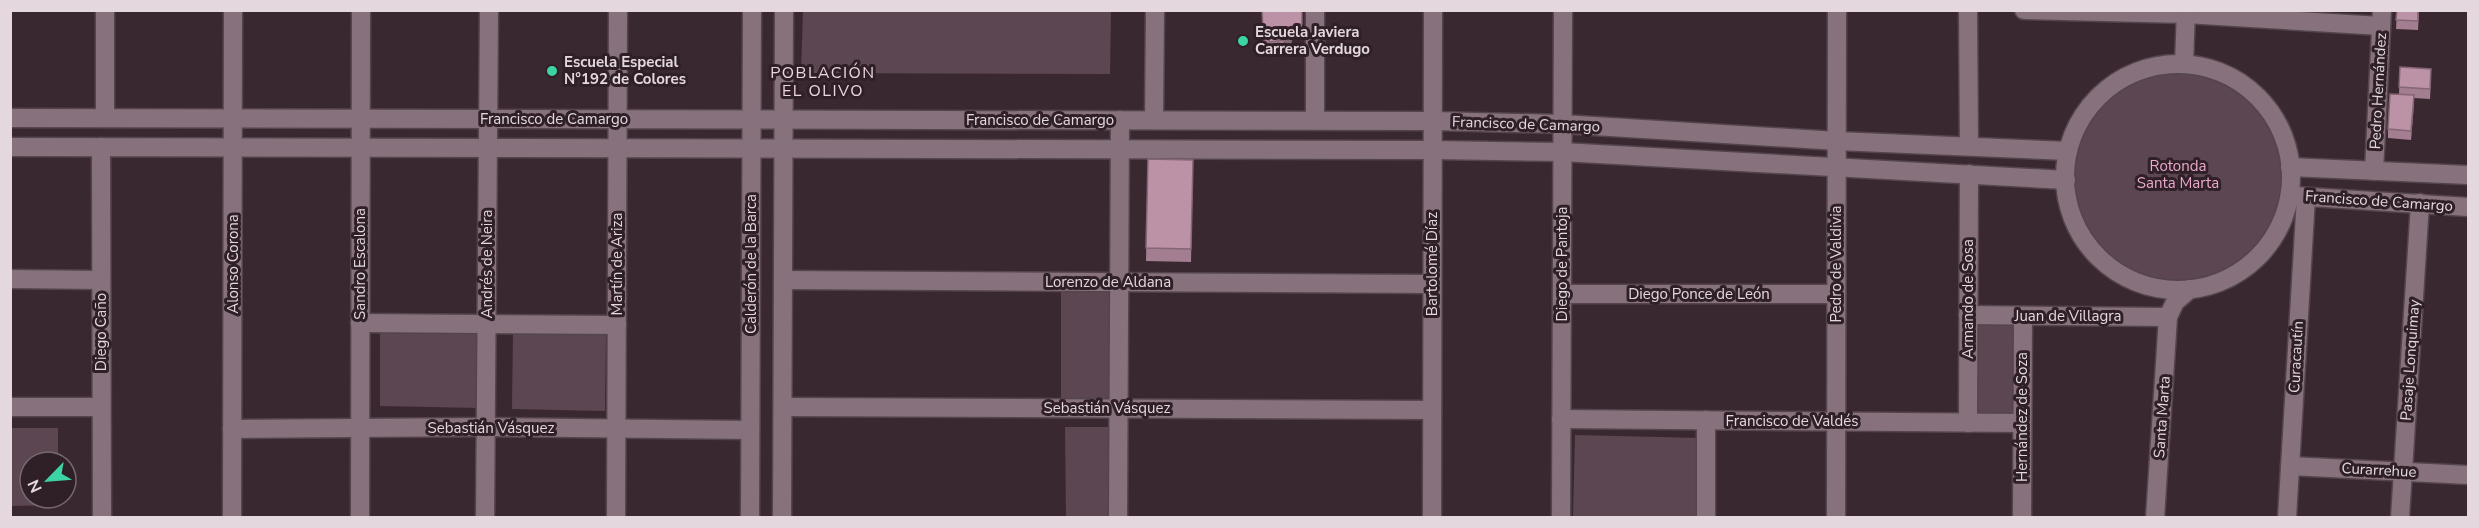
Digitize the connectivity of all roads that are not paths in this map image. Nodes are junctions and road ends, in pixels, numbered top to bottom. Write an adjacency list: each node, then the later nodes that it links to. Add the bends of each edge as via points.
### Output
1 (105, 10): 21 (street)
2 (233, 10): 22 (street, Alonso Corona)
3 (361, 10): 23 (street, Sandro Escalona)
4 (489, 10): 24 (street, Andrés de Neira)
5 (618, 10): 25 (street, Martín de Ariza)
6 (752, 10): 26 (street, Calderón de la Barca)
7 (784, 10): 27 (street)
8 (1155, 10): 29 (street)
9 (1315, 10): 30 (street)
10 (1433, 10): 31 (street, Bartolomé Díaz)
11 (1563, 10): 32 (street, Diego de Pantoja)
12 (1837, 10): 33 (street, Pedro de Valdivia)
13 (1968, 10): 34 (street)
14 (2024, 10): 15 (street)
15 (2041, 11): 16 (street)
16 (2186, 12): 17 (street); 19 (street)
17 (2317, 16): 18 (street)
18 (2382, 18): 49 (street, Pedro Hernández)
19 (2184, 64): 45 (street, Francisco de Camargo, via 2145,68 2110,86 2084,115); 48 (street, Francisco de Camargo, via 2219,72 2250,90 2274,116 2288,149)
20 (10, 118): 21 (street, Francisco de Camargo)
21 (105, 118): 22 (street, Francisco de Camargo)
22 (233, 118): 23 (street, Francisco de Camargo); 37 (street, Alonso Corona)
23 (360, 118): 24 (street, Francisco de Camargo); 38 (street, Sandro Escalona)
24 (488, 118): 25 (street, Francisco de Camargo); 39 (street, Andrés de Neira)
25 (618, 119): 26 (street, Francisco de Camargo); 40 (street, Martín de Ariza)
26 (751, 119): 27 (street, Francisco de Camargo); 41 (street, Calderón de la Barca)
27 (784, 119): 28 (street, Francisco de Camargo); 42 (street)
28 (1120, 120): 29 (street, Francisco de Camargo); 43 (street)
29 (1154, 120): 30 (street, Francisco de Camargo)
30 (1314, 120): 31 (street, Francisco de Camargo)
31 (1433, 121): 32 (street, Francisco de Camargo); 44 (street, Bartolomé Díaz)
32 (1562, 124): 33 (street, Francisco de Camargo); 46 (street, Diego de Pantoja)
33 (1837, 141): 34 (street, Francisco de Camargo); 47 (street, Pedro de Valdivia)
34 (1969, 146): 45 (street, Francisco de Camargo)
35 (10, 147): 36 (street, Francisco de Camargo)
36 (101, 147): 37 (street, Francisco de Camargo); 57 (street, Diego Caño)
37 (233, 147): 38 (street, Francisco de Camargo); 83 (street, Alonso Corona)
38 (360, 147): 39 (street, Francisco de Camargo); 68 (street, Sandro Escalona)
39 (488, 148): 40 (street, Francisco de Camargo); 69 (street, Andrés de Neira)
40 (618, 148): 41 (street, Francisco de Camargo); 70 (street, Martín de Ariza)
41 (751, 148): 42 (street, Francisco de Camargo); 85 (street, Calderón de la Barca)
42 (784, 148): 43 (street, Francisco de Camargo); 58 (street)
43 (1120, 149): 44 (street, Francisco de Camargo); 59 (street)
44 (1433, 150): 46 (street, Francisco de Camargo); 60 (street, Bartolomé Díaz)
45 (2068, 151): 52 (street, Francisco de Camargo)
46 (1562, 152): 47 (street, Francisco de Camargo); 63 (street, Diego de Pantoja)
47 (1837, 166): 50 (street, Francisco de Camargo); 64 (street, Pedro de Valdivia)
48 (2290, 167): 49 (street, Francisco de Camargo); 53 (street, Francisco de Camargo)
49 (2374, 171): 51 (street, Francisco de Camargo)
50 (1969, 174): 52 (street, Francisco de Camargo); 65 (street, Armando de Sosa)
51 (2469, 176)
52 (2066, 180): 61 (street, Francisco de Camargo, via 2078,228 2097,255 2123,275)
53 (2298, 196): 54 (street, Francisco de Camargo); 62 (street, Francisco de Camargo, via 2263,252 2248,266 2211,285); 86 (street, Curacautín)
54 (2420, 203): 55 (street, Francisco de Camargo); 87 (street, Pasaje Lonquimay)
55 (2469, 207)
56 (10, 279): 57 (street)
57 (101, 280): 72 (street, Diego Caño)
58 (783, 280): 59 (street, Lorenzo de Aldana); 73 (street)
59 (1119, 282): 60 (street, Lorenzo de Aldana); 74 (street)
60 (1432, 284): 75 (street, Bartolomé Díaz)
61 (2153, 287): 62 (street, Francisco de Camargo); 67 (street, Santa Marta)
62 (2190, 289): 67 (street, via 2175,302)
63 (1562, 294): 64 (street, Diego Ponce de León); 76 (street, Diego de Pantoja)
64 (1836, 294): 78 (street, Pedro de Valdivia)
65 (1968, 315): 66 (street, Juan de Villagra); 79 (street, Armando de Sosa)
66 (2023, 316): 67 (street, Juan de Villagra); 80 (street, Hernández de Soza)
67 (2168, 317): 102 (street, Santa Marta)
68 (360, 323): 69 (street); 82 (street, Sandro Escalona)
69 (487, 324): 70 (street); 81 (street, Andrés de Neira)
70 (617, 325): 84 (street, Martín de Ariza)
71 (10, 407): 72 (street)
72 (102, 407): 89 (street, Diego Caño)
73 (783, 407): 74 (street, Sebastián Vásquez); 95 (street)
74 (1119, 408): 75 (street, Sebastián Vásquez); 96 (street)
75 (1432, 410): 97 (street, Bartolomé Díaz)
76 (1561, 419): 77 (street, Francisco de Valdés); 98 (street, Diego de Pantoja)
77 (1706, 420): 78 (street, Francisco de Valdés); 99 (street)
78 (1836, 422): 79 (street, Francisco de Valdés); 100 (street, Pedro de Valdivia)
79 (1968, 423): 80 (street, Francisco de Valdés)
80 (2022, 423): 101 (street, Hernández de Soza)
81 (486, 427): 82 (street, Sebastián Vásquez); 84 (street, Sebastián Vásquez); 92 (street, Andrés de Neira)
82 (360, 428): 83 (street, Sebastián Vásquez); 91 (street, Sandro Escalona)
83 (232, 429): 90 (street, Alonso Corona)
84 (616, 429): 85 (street, Sebastián Vásquez); 93 (street, Martín de Ariza)
85 (750, 430): 94 (street, Calderón de la Barca)
86 (2290, 466): 87 (street, Curarrehue); 103 (street, Curacautín)
87 (2403, 471): 88 (street, Curarrehue); 104 (street, Pasaje Lonquimay)
88 (2469, 475)
89 (102, 518)
90 (232, 518)
91 (360, 518)
92 (485, 518)
93 (616, 518)
94 (750, 518)
95 (782, 518)
96 (1118, 518)
97 (1432, 518)
98 (1561, 518)
99 (1706, 518)
100 (1836, 518)
101 (2022, 518)
102 (2155, 518)
103 (2287, 518)
104 (2400, 518)

